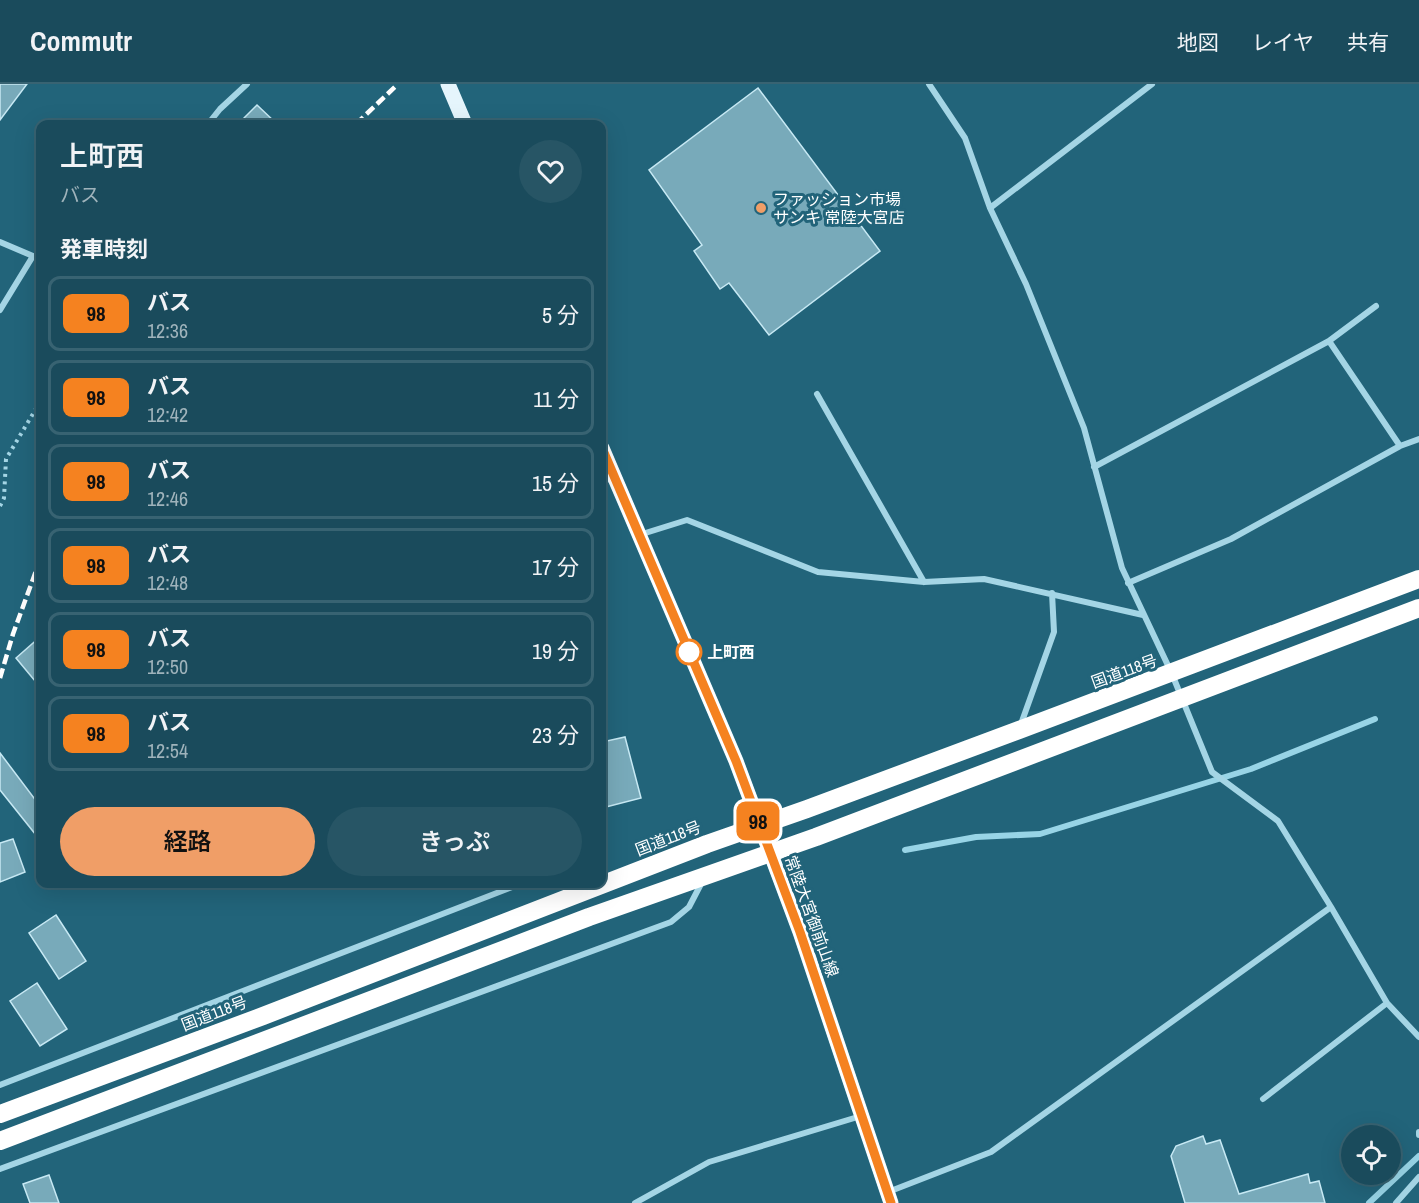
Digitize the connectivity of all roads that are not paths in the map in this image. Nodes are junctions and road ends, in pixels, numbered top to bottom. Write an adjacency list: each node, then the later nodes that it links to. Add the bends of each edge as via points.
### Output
1 (247, 84): 5 (street)
2 (448, 84): 6 (main road)
3 (929, 84): 7 (street, via 965,138)
4 (1152, 84): 7 (street)
5 (211, 120)
6 (463, 120)
7 (990, 208): 17 (street, via 1084,428)
8 (0, 242): 9 (street)
9 (33, 256): 10 (street); 12 (street)
10 (36, 257)
11 (1376, 306): 13 (street)
12 (0, 310)
13 (1329, 341): 16 (street); 17 (street)
14 (816, 394): 21 (street)
15 (1419, 439): 16 (street)
16 (1400, 446): 22 (street, via 1230,539)
17 (1094, 467): 22 (street)
18 (608, 479): 19 (main road, 常陸大宮御前山線)
19 (639, 535): 21 (street, via 687,520 818,573); 29 (main road, 常陸大宮御前山線)
20 (1419, 579): 26 (highway, 国道118号)
21 (924, 582): 23 (street, via 984,579)
22 (1128, 583): 25 (street)
23 (1052, 594): 25 (street); 28 (street, via 1054,632)
24 (1419, 608): 27 (highway)
25 (1143, 615): 26 (street)
26 (1172, 674): 27 (street); 28 (highway, 国道118号)
27 (1182, 698): 30 (highway); 35 (street, via 1212,772 1278,821)
28 (1019, 730): 29 (highway, 国道118号)
29 (760, 825): 30 (main road, 常陸大宮御前山線); 32 (highway, 国道118号)
30 (771, 854): 31 (highway); 41 (main road, 常陸大宮御前山線)
31 (704, 878): 42 (highway, via 589,917); 43 (street, via 689,907 671,922)
32 (606, 879)
33 (510, 888): 38 (street)
34 (580, 888): 40 (highway, 国道118号, via 263,1016)
35 (1331, 907): 36 (street); 45 (street, via 991,1152)
36 (1387, 1003): 37 (street); 39 (street)
37 (1419, 1037)
38 (0, 1085)
39 (1263, 1099)
40 (0, 1114)
41 (862, 1116): 45 (main road, 常陸大宮御前山線); 46 (street, via 709,1162)
42 (0, 1141)
43 (0, 1169)
44 (1419, 1177): 47 (street)
45 (890, 1198)
46 (635, 1203)
47 (1396, 1203)

